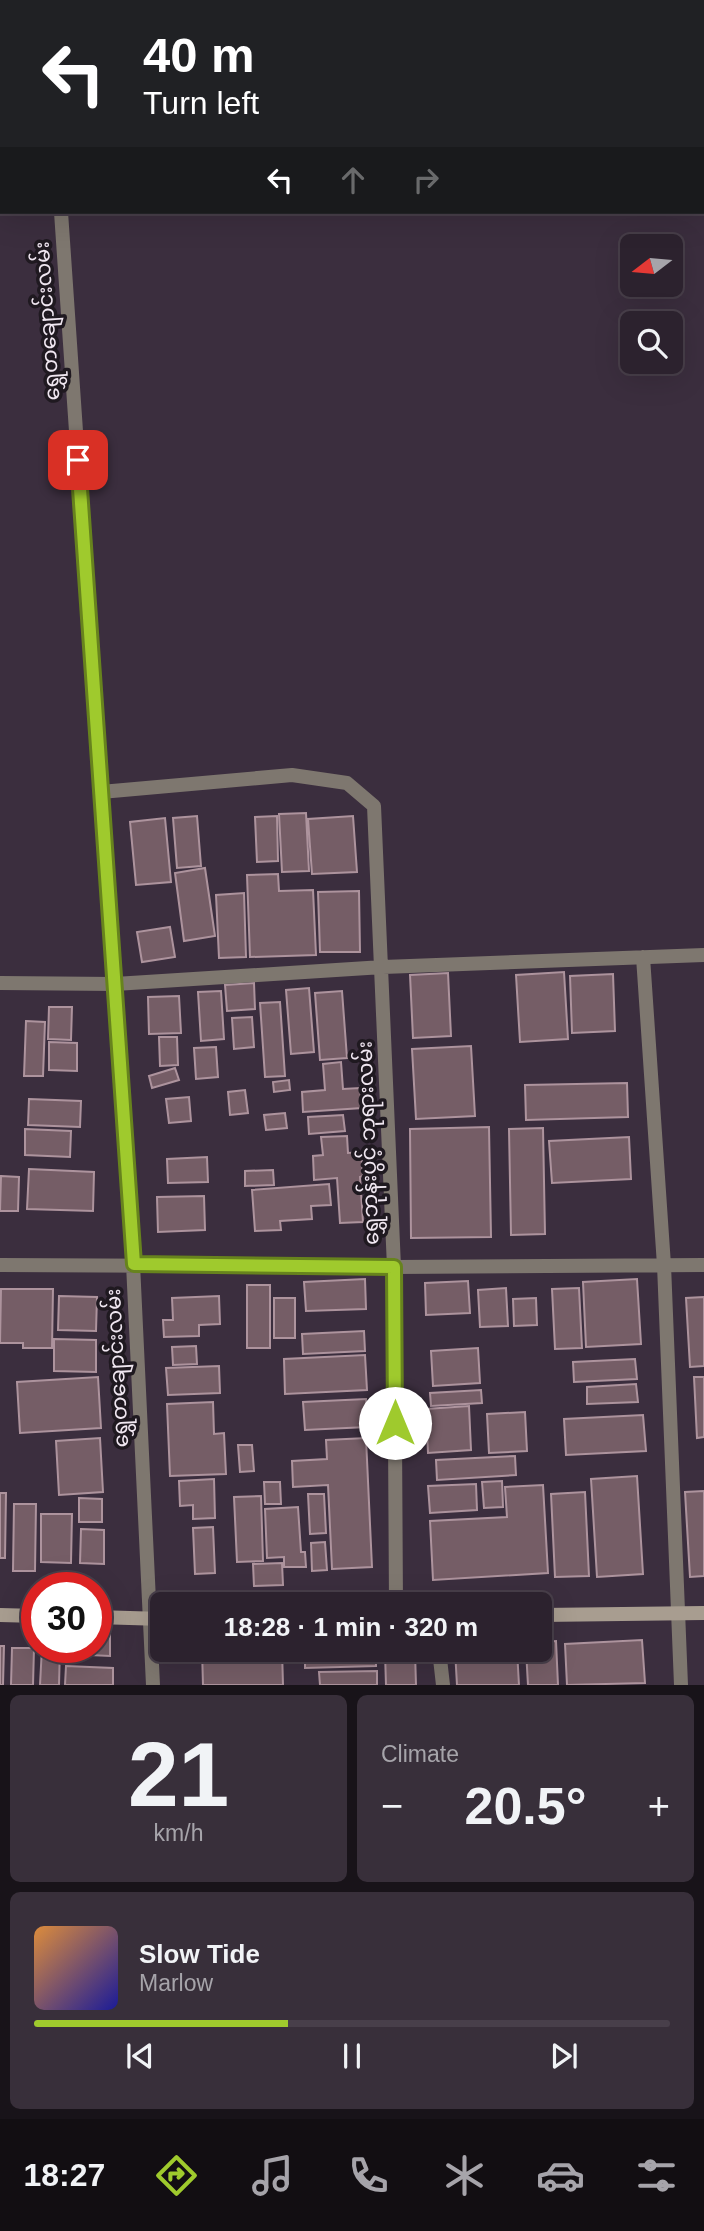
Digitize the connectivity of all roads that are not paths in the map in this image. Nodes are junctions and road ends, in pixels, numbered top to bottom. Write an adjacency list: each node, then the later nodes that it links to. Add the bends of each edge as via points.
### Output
1 (61, 214): 2 (street, ရွှေတချောင်းလမ်း)
2 (101, 792): 5 (street, ရွှေဘုန်းပွင့် ဘုရားလမ်း, via 292,775 347,783 374,806); 7 (street, ရွှေတချောင်းလမ်း)
3 (704, 955): 4 (street)
4 (643, 957): 5 (street); 10 (street)
5 (383, 967): 7 (street); 12 (street, ရွှေဘုန်းပွင့် ဘုရားလမ်း)
6 (0, 983): 7 (street)
7 (115, 984): 8 (street, ရွှေတချောင်းလမ်း)
8 (134, 1264): 9 (street); 12 (street); 13 (street, ရွှေတချောင်းလမ်း)
9 (0, 1265)
10 (664, 1265): 11 (street); 12 (street); 15 (street)
11 (704, 1265)
12 (394, 1267): 14 (street, ရွှေဘုန်းပွင့် ဘုရားလမ်း)
13 (154, 1592)
14 (396, 1592)
15 (679, 1613): 16 (street); 18 (street); 26 (street)
16 (704, 1613)
17 (0, 1615): 19 (street)
18 (552, 1615)
19 (21, 1616)
20 (112, 1618): 21 (street)
21 (150, 1619)
22 (154, 1662): 24 (street, ရွှေတချောင်းလမ်း)
23 (440, 1662): 25 (street)
24 (153, 1685)
25 (443, 1685)
26 (681, 1685)

